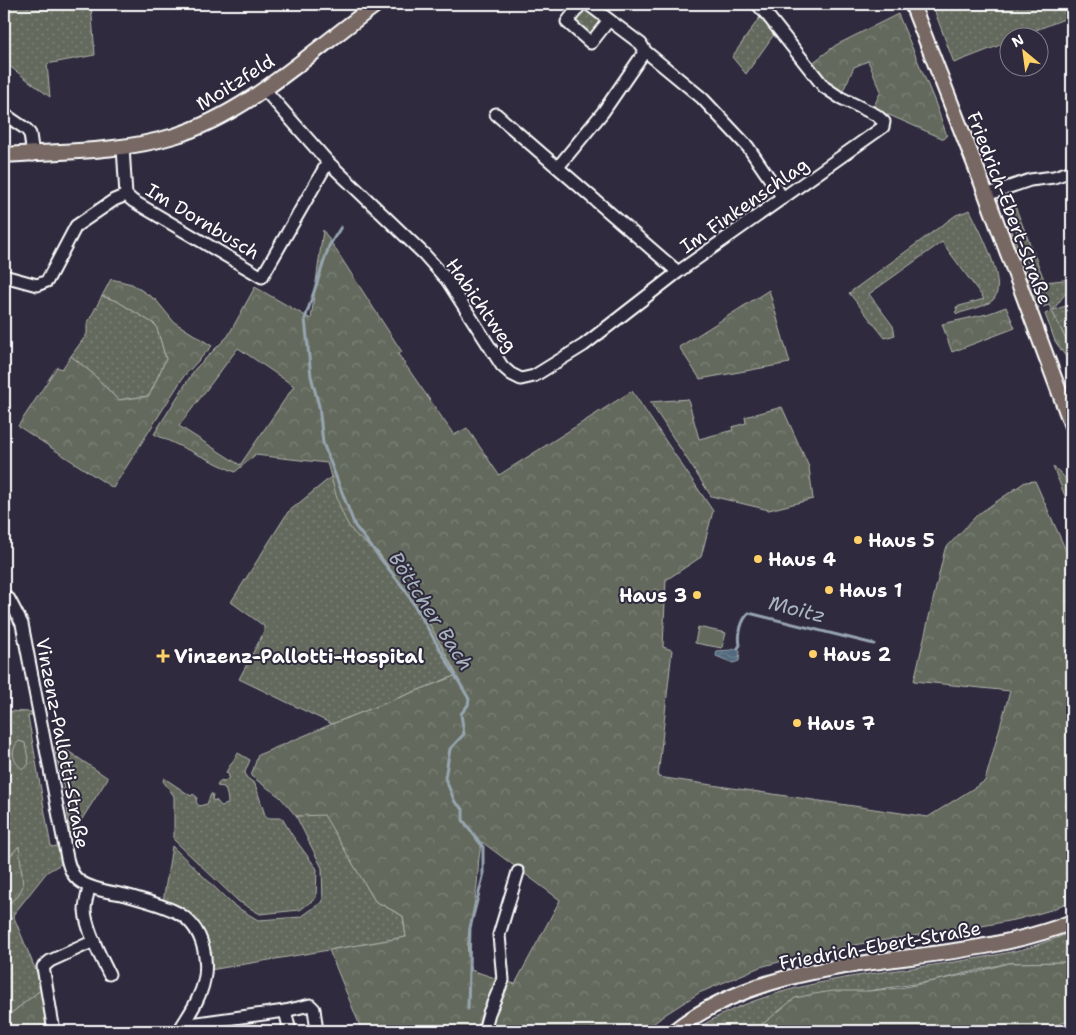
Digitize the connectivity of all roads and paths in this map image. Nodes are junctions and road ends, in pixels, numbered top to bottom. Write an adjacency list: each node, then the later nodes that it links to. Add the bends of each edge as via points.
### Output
1 (377, 4): 8 (main road, Moitzfeld)
2 (581, 4): 6 (street, via 567,22 591,43)
3 (588, 4): 6 (street)
4 (757, 4): 19 (street, Im Finkenschlag, via 824,87 876,115 885,124)
5 (912, 4): 18 (main road, Friedrich-Ebert-Straße)
6 (609, 20): 7 (street)
7 (643, 48): 15 (street, via 603,112); 19 (street, via 702,98 748,147)
8 (264, 89): 11 (main road, Moitzfeld, via 194,129); 14 (street, Habichtweg)
9 (4, 114): 13 (street, via 30,134)
10 (496, 114): 15 (street, Im Finkenschlag)
11 (123, 147): 13 (main road, Moitzfeld); 17 (street)
12 (4, 155): 13 (main road, Moitzfeld)
13 (33, 155)
14 (328, 162): 17 (street, Im Dornbusch, via 262,277); 20 (street, Habichtweg, via 424,254 447,280 502,366 521,379 534,376 584,345)
15 (558, 166): 20 (street, Im Finkenschlag)
16 (1072, 171): 18 (street, via 1030,180)
17 (126, 195): 21 (street, via 76,226 47,281 37,285)
18 (986, 195): 22 (main road, Friedrich-Ebert-Straße)
19 (783, 198): 20 (street, Im Finkenschlag)
20 (678, 272)
21 (4, 276)
22 (1072, 426)
23 (7, 597): 25 (street, Vinzenz-Pallotti-Straße, via 22,624 68,862 74,876)
24 (518, 872): 34 (street, via 499,936 503,980)
25 (89, 887): 27 (street, via 85,909); 30 (street, via 174,910 196,930 204,947 206,973 199,998)
26 (1072, 922): 35 (main road, Friedrich-Ebert-Straße, via 996,943 843,967 780,981 725,1000)
27 (94, 941): 28 (street); 31 (street, via 43,967)
28 (109, 974)
29 (285, 1011): 30 (street); 32 (street); 33 (street, via 310,1005 314,1009)
30 (181, 1028)
31 (54, 1031)
32 (290, 1031)
33 (317, 1031)
34 (484, 1031)
35 (674, 1031)

